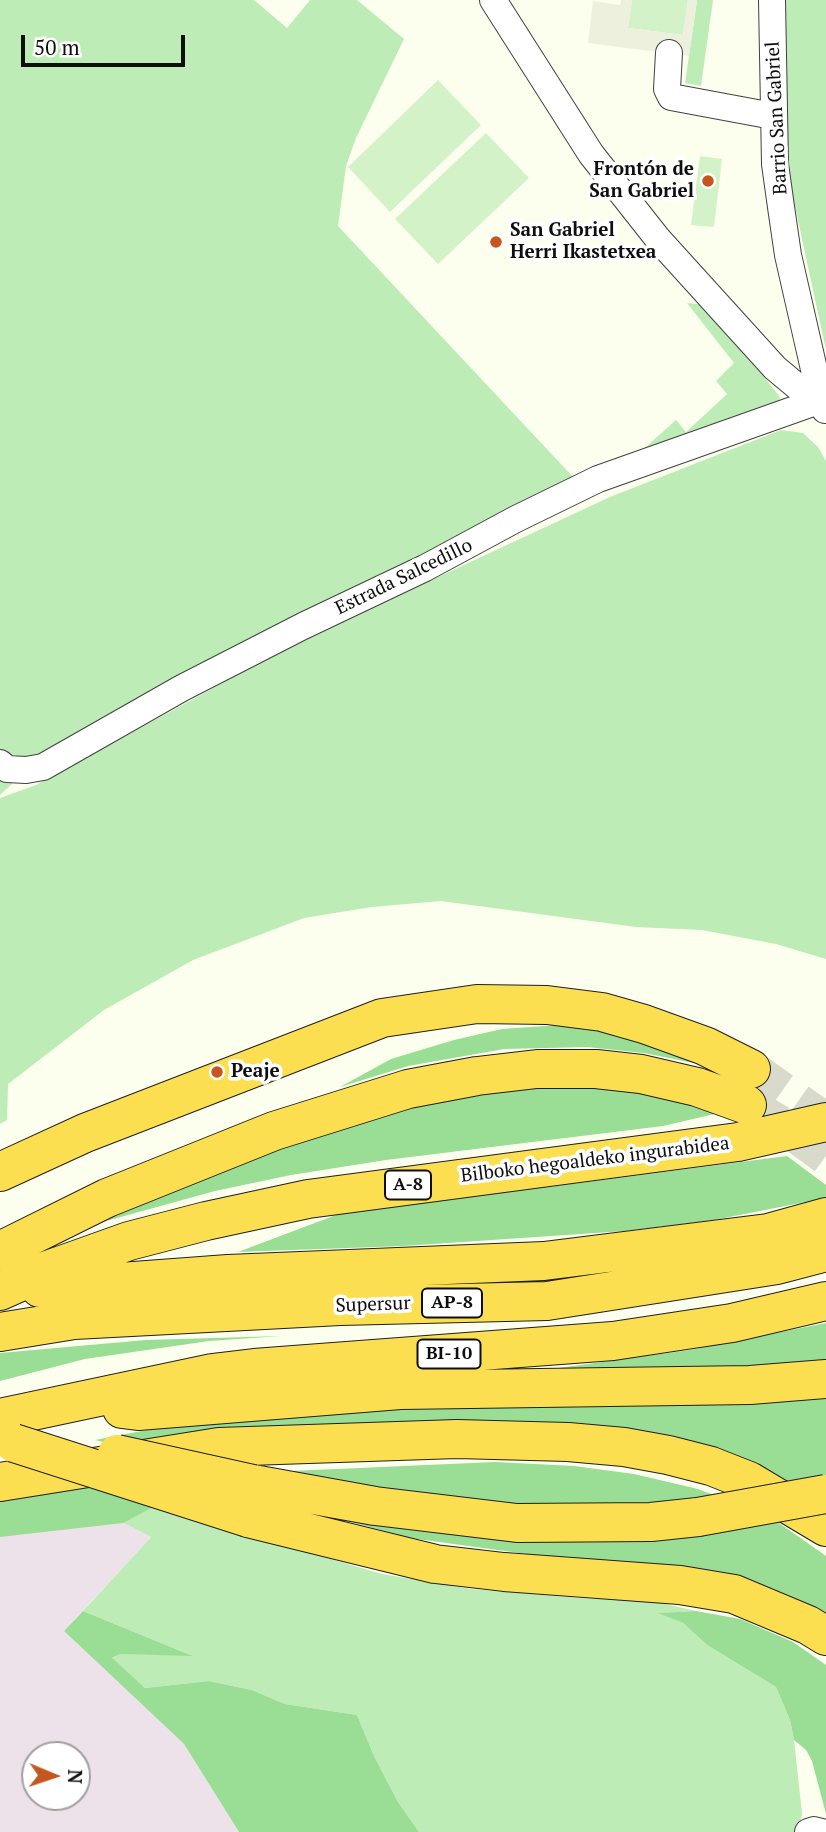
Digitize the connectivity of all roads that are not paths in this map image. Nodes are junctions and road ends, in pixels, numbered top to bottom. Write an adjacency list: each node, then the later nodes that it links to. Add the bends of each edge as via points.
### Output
1 (494, 0): 5 (street, via 591,154 658,239 775,368)
2 (772, 0): 4 (street, Barrio San Gabriel)
3 (669, 53): 4 (street, via 667,89 671,97)
4 (773, 116): 5 (street, Barrio San Gabriel, via 788,255)
5 (824, 406): 6 (street, Estrada Salcedillo, via 598,479 182,688 43,766 26,771 7,769)
6 (0, 763)
7 (826, 1122): 12 (highway, Bilboko hegoaldeko ingurabidea / A-8, via 738,1142 308,1199 129,1241)
8 (0, 1172): 10 (highway, via 85,1133 382,1018 477,1004 547,1005 601,1012 644,1024 705,1046 749,1087 697,1087 596,1069 537,1069 408,1089 274,1131 107,1198)
9 (826, 1217): 12 (highway, Supersur / AP-8, via 768,1233 544,1261 228,1274)
10 (0, 1251)
11 (826, 1252): 14 (highway, Supersur / AP-8, via 777,1265 547,1301 74,1320)
12 (0, 1291)
13 (826, 1301): 16 (highway, BI-10, via 732,1323 613,1341 254,1368)
14 (0, 1332)
15 (826, 1379): 16 (highway, via 400,1391 138,1411)
16 (72, 1403): 17 (highway, BI-10)
17 (5, 1434): 20 (highway, bridge)
18 (0, 1482): 21 (highway, via 219,1447 457,1439 568,1442 624,1447 711,1466 749,1480)
19 (826, 1494): 20 (highway, bridge, via 652,1522 517,1523 375,1506)
20 (251, 1501): 22 (highway, via 435,1564 680,1585 734,1594)
21 (826, 1527)
22 (826, 1636)
23 (808, 1832): 24 (street)
24 (822, 1832)

